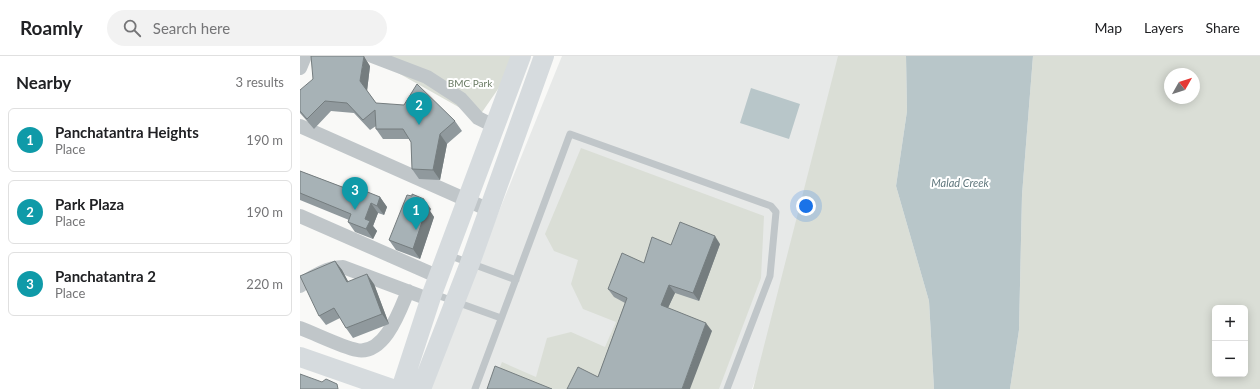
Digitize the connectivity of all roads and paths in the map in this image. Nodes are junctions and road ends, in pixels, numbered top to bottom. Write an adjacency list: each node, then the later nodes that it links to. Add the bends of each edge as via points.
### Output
1 (305, 56): 5 (street)
2 (372, 56): 7 (street, via 427,77 461,99 478,118)
3 (521, 56): 7 (street)
4 (544, 56): 9 (street)
5 (300, 68)
6 (300, 126): 8 (street)
7 (494, 126): 8 (street)
8 (467, 201): 9 (street); 11 (street)
9 (488, 209): 12 (street)
10 (300, 216): 15 (street)
11 (447, 254): 12 (lane); 15 (street)
12 (470, 263): 13 (lane); 17 (street)
13 (516, 280): 18 (lane); 25 (lane, via 570,134 771,206 776,212 770,276)
14 (300, 286): 16 (street, via 307,279 335,267 343,267)
15 (434, 290): 16 (street); 17 (lane); 22 (street)
16 (408, 291): 19 (street, via 392,329 370,348 358,350)
17 (454, 303): 18 (lane); 23 (street)
18 (501, 318): 24 (lane)
19 (300, 328)
20 (300, 357): 21 (street)
21 (392, 389)
22 (401, 389)
23 (421, 389)
24 (475, 389)
25 (728, 389)

